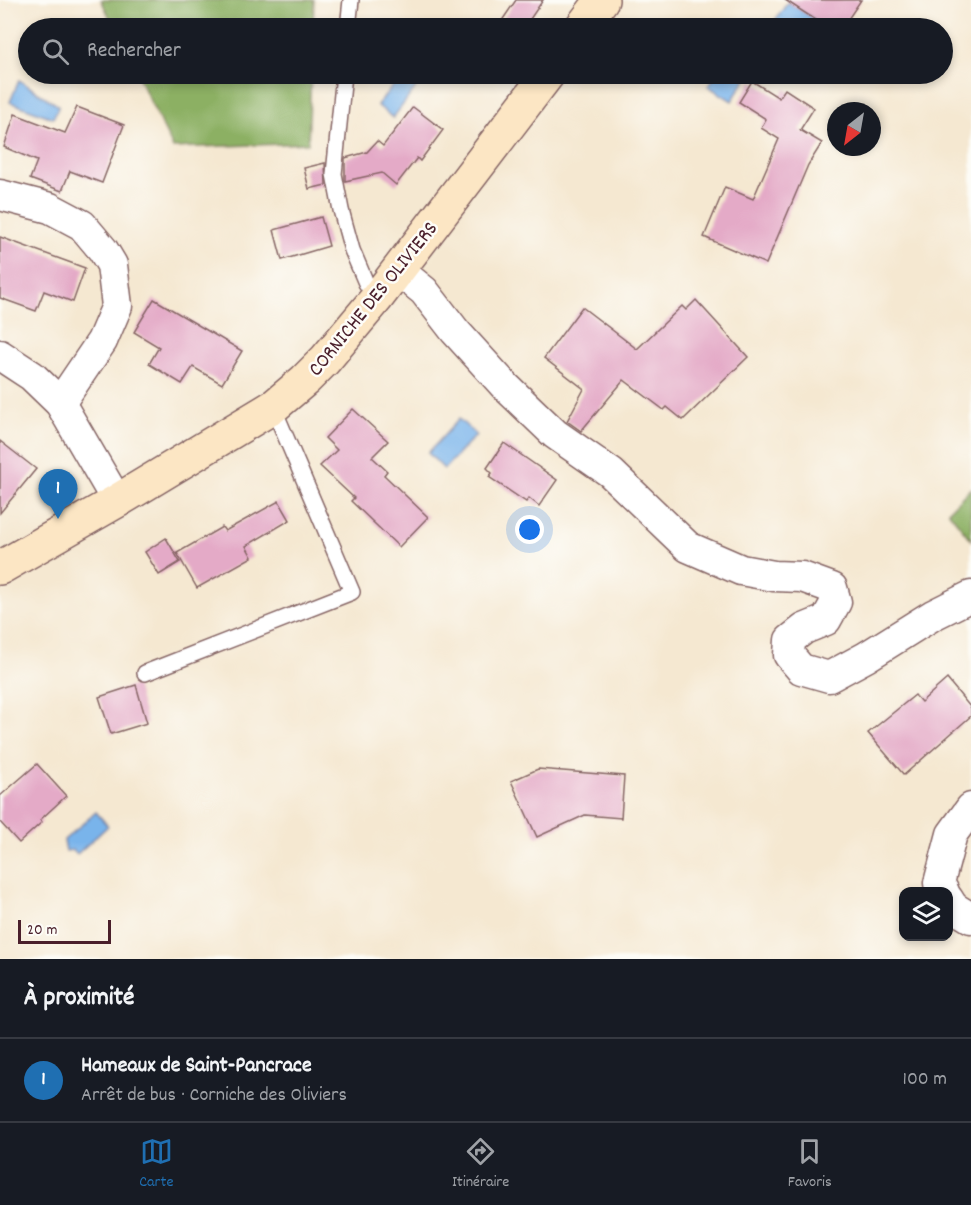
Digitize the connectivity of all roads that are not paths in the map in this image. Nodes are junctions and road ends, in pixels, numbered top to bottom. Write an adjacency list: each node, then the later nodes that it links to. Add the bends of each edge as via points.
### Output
1 (351, 0): 3 (lane)
2 (602, 0): 4 (street)
3 (349, 18)
4 (588, 18)
5 (343, 84): 9 (lane, via 334,174 352,250)
6 (540, 84): 8 (street, CORNICHE DES OLIVIERS)
7 (0, 195): 11 (street, via 50,208 82,225 112,265 117,306 102,341)
8 (398, 270): 9 (street, CORNICHE DES OLIVIERS); 15 (street, via 424,291 504,385 555,434 611,473 688,547 741,570 802,577 832,588 836,602 826,620 790,640 789,654 801,669 829,677)
9 (376, 299): 12 (street, CORNICHE DES OLIVIERS, via 325,360)
10 (0, 355): 11 (street, via 32,376)
11 (60, 403): 13 (street)
12 (273, 407): 13 (street, CORNICHE DES OLIVIERS); 16 (lane, via 352,592)
13 (117, 501): 14 (street, CORNICHE DES OLIVIERS)
14 (0, 568)
15 (971, 596)
16 (145, 673)
17 (971, 808): 18 (street, via 952,834 939,883)
18 (942, 887)
19 (953, 907): 20 (street)
20 (971, 918)

